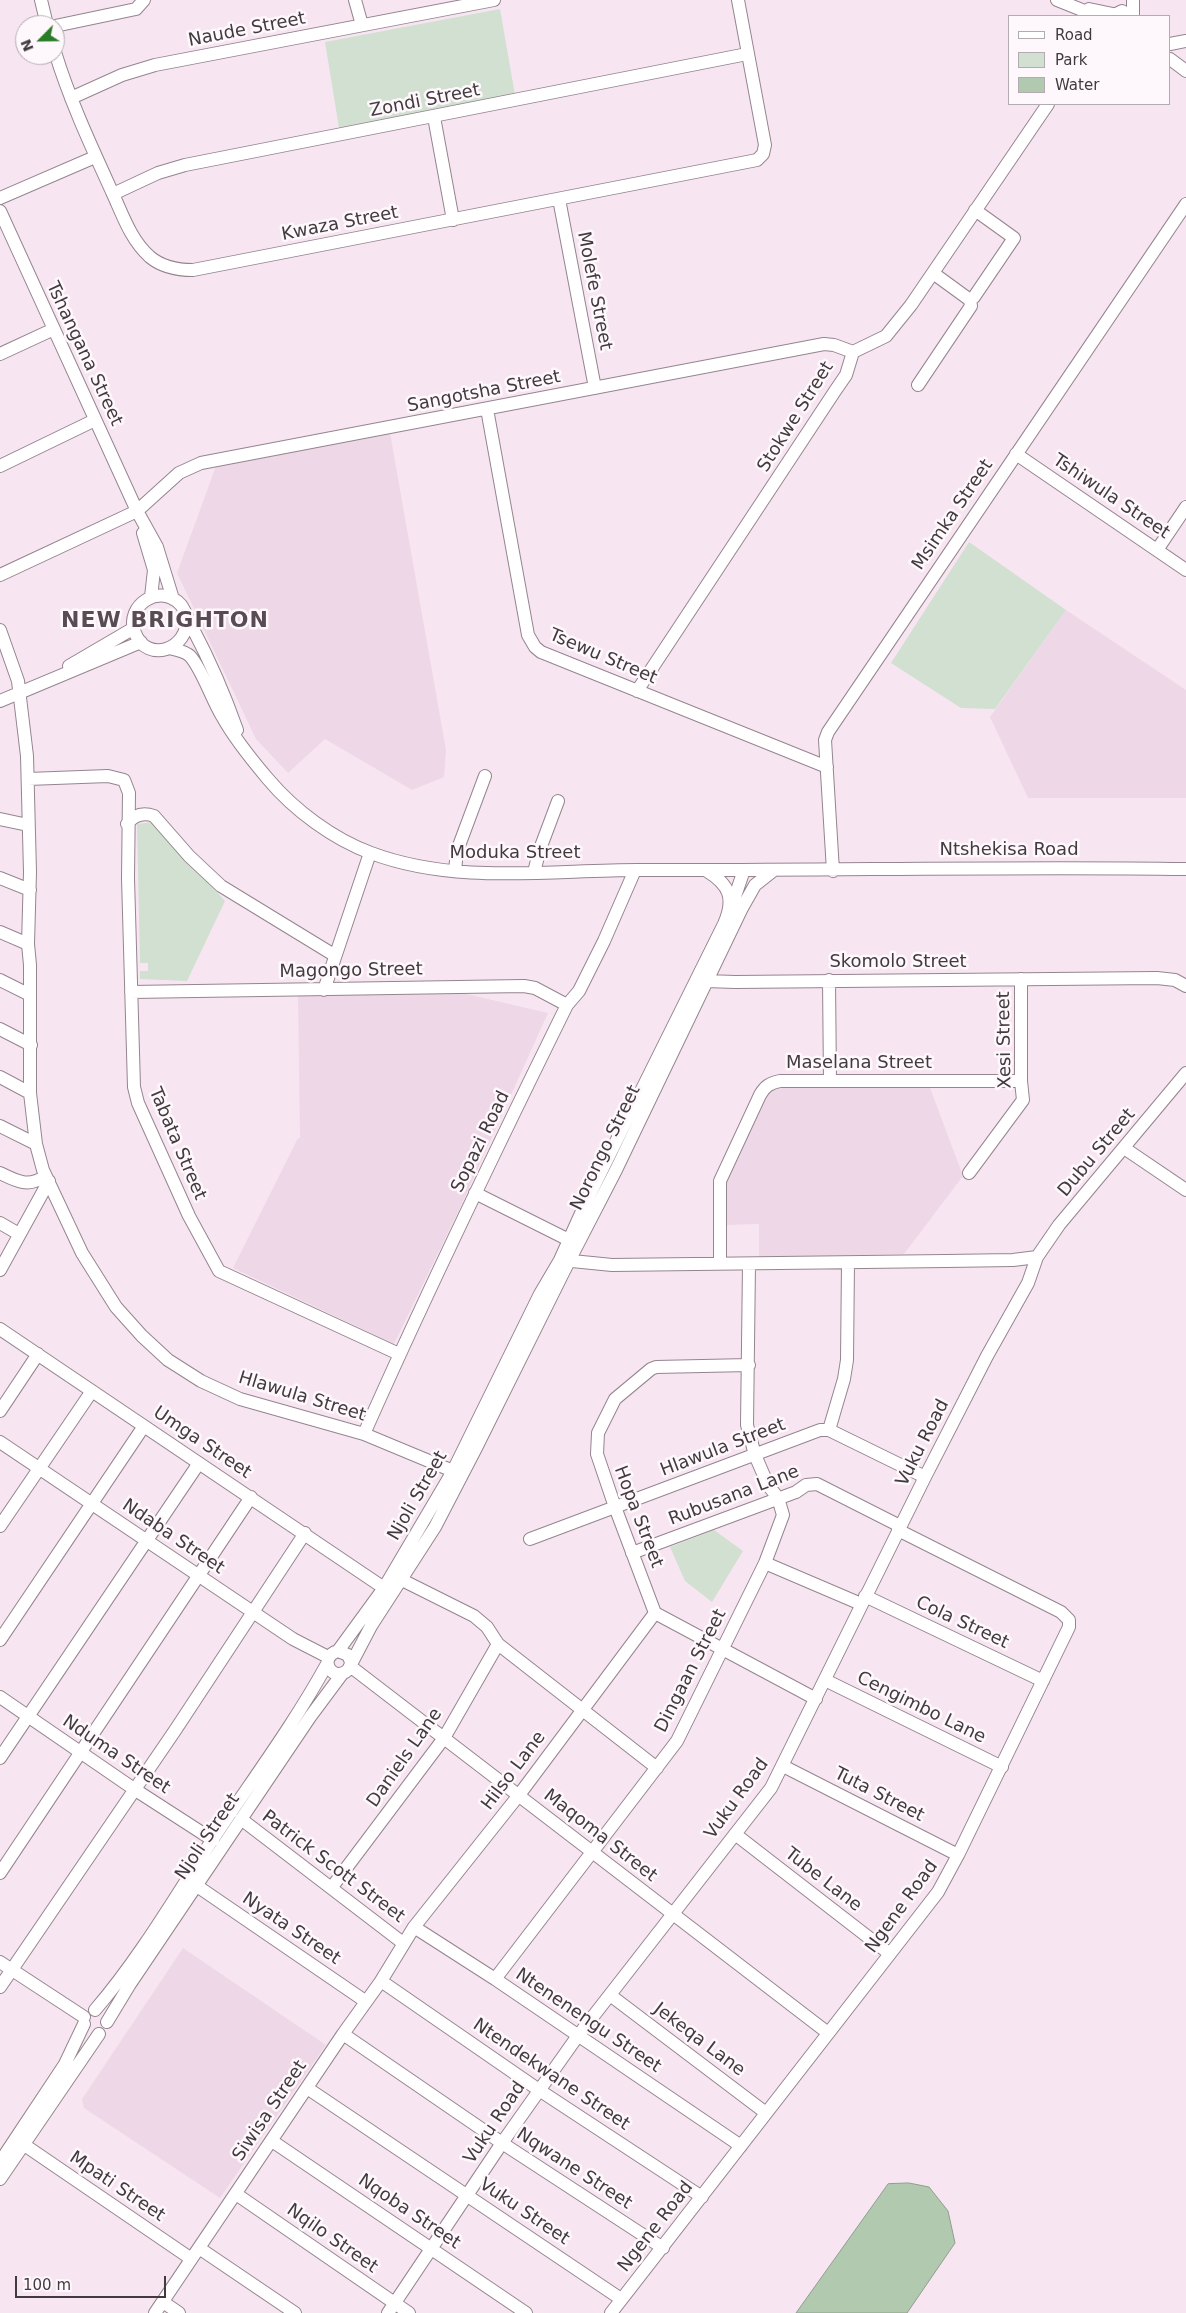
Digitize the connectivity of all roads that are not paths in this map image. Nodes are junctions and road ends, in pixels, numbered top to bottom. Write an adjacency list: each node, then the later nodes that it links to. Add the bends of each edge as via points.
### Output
1 (41, 0): 10 (street)
2 (144, 0): 12 (street, via 136,9)
3 (355, 0): 13 (street)
4 (494, 0): 13 (street, Naude Street)
5 (738, 0): 16 (street)
6 (1057, 0): 8 (street)
7 (1132, 0): 9 (street)
8 (1079, 8): 9 (street); 11 (street)
9 (1122, 12)
10 (45, 15)
11 (1095, 15)
12 (65, 24)
13 (362, 25): 20 (street, Naude Street, via 155,65 122,75)
14 (1186, 41): 15 (street)
15 (1171, 44)
16 (747, 54): 22 (street, Zondi Street); 26 (street, Kwaza Street, via 765,145 761,157 750,162)
17 (1171, 60): 19 (street)
18 (60, 65): 20 (street, Kwaza Street)
19 (1186, 71)
20 (71, 98): 23 (street, Kwaza Street)
21 (1047, 105): 28 (street, Stokwe Street)
22 (434, 117): 24 (street, Zondi Street, via 185,166 158,173); 30 (street)
23 (95, 157): 24 (street, Kwaza Street); 25 (street)
24 (113, 194): 30 (street, Kwaza Street, via 132,236 143,250 158,262 183,270)
25 (0, 198)
26 (559, 199): 30 (street, Kwaza Street); 38 (street, Molefe Street)
27 (1186, 204): 41 (street, Msimka Street)
28 (976, 210): 32 (street, Stokwe Street); 33 (street, via 1014,240)
29 (0, 211): 31 (street, Tshangana Street)
30 (453, 220)
31 (6, 239): 34 (street, Tshangana Street)
32 (933, 273): 33 (street); 35 (street, Stokwe Street, via 886,336)
33 (970, 300): 37 (street, via 971,306)
34 (54, 329): 36 (street); 40 (street, Tshangana Street)
35 (853, 352): 38 (street, Sangotsha Street, via 834,344 824,344); 56 (street, Stokwe Street, via 846,375)
36 (0, 354)
37 (918, 385)
38 (595, 388): 39 (street, Sangotsha Street)
39 (487, 409): 44 (street, Sangotsha Street, via 201,463 179,473); 56 (street, Tsewu Street, via 531,641 541,652)
40 (96, 420): 42 (street); 44 (street, Tshangana Street)
41 (1016, 454): 45 (street, Tshiwula Street); 60 (street, Msimka Street, via 828,732 825,740)
42 (0, 466)
43 (1186, 507): 45 (street)
44 (137, 511): 47 (street, Sangotsha Street); 48 (street, Tshangana Street, via 154,570); 49 (street, Tshangana Street, via 157,547)
45 (1157, 550): 46 (street, Tshiwula Street)
46 (1186, 570)
47 (0, 575)
48 (151, 597): 49 (street); 51 (street, via 135,613)
49 (173, 599): 50 (street)
50 (187, 617): 54 (street, via 185,633 176,645); 59 (street, Moduka Street, via 224,696)
51 (134, 628): 53 (street); 55 (street)
52 (0, 630): 57 (street, Hlawula Street)
53 (141, 642): 54 (street, via 154,649); 55 (street)
54 (169, 648): 59 (street, Moduka Street, via 190,656 220,713)
55 (41, 683): 57 (street)
56 (637, 691): 60 (street, Tsewu Street)
57 (20, 692): 58 (street); 62 (street, Hlawula Street)
58 (0, 702)
59 (242, 744): 67 (street, Moduka Street, via 267,778 301,810 339,837)
60 (827, 767): 74 (street, Msimka Street)
61 (486, 776): 72 (street, via 457,851)
62 (28, 779): 65 (street, Tabata Street, via 108,776 124,780 129,793); 66 (street, Hlawula Street)
63 (558, 801): 75 (street)
64 (0, 819): 66 (street)
65 (127, 824): 81 (street, via 139,815 154,816 198,866 234,895); 88 (street, Tabata Street)
66 (28, 826): 77 (street, Hlawula Street)
67 (370, 853): 72 (street, Moduka Street, via 412,866); 81 (street)
68 (1186, 869): 74 (street, Ntshekisa Road, via 887,868)
69 (635, 870): 73 (street, Moduka Street); 75 (street, Moduka Street); 90 (street, Sopazi Road, via 579,991)
70 (744, 870): 71 (street, Moduka Street); 73 (street, Moduka Street); 78 (street, Norongo Street)
71 (774, 870): 74 (street, Moduka Street); 83 (street, Norongo Street, via 751,891)
72 (455, 871): 75 (street, Moduka Street)
73 (707, 871): 78 (street, via 724,884)
74 (833, 871)
75 (534, 872)
76 (0, 878): 77 (street)
77 (30, 890): 80 (street, Hlawula Street)
78 (731, 908): 108 (street, Norongo Street)
79 (0, 932): 80 (street)
80 (28, 944): 89 (street, Hlawula Street)
81 (334, 956): 87 (street)
82 (0, 980): 89 (street)
83 (706, 980): 84 (street, Skomolo Street); 108 (street, Norongo Street, via 616,1170)
84 (829, 980): 85 (street, Skomolo Street); 95 (street)
85 (1022, 980): 86 (street, Skomolo Street, via 1170,979); 96 (street, Xesi Street)
86 (1186, 986)
87 (324, 990): 88 (street, Magongo Street); 90 (street, Magongo Street, via 524,986 535,988)
88 (131, 992): 117 (street, Tabata Street, via 134,1087 138,1103 189,1216 219,1271)
89 (30, 995): 92 (street, Hlawula Street)
90 (567, 1005): 105 (street, Sopazi Road)
91 (0, 1029): 92 (street)
92 (30, 1045): 97 (street, Hlawula Street)
93 (1186, 1074): 100 (street, Dubu Street)
94 (0, 1077): 97 (street)
95 (830, 1081): 96 (street, Maselana Street); 111 (street, Maselana Street, via 780,1081 762,1091 720,1179)
96 (1021, 1081): 102 (street, Xesi Street, via 1023,1100)
97 (30, 1093): 99 (street, Hlawula Street)
98 (0, 1126): 99 (street)
99 (36, 1144): 103 (street, Hlawula Street)
100 (1124, 1148): 104 (street); 109 (street, Dubu Street)
101 (0, 1173): 103 (street, via 27,1184)
102 (968, 1173)
103 (47, 1179): 107 (street); 123 (street, Hlawula Street, via 82,1252 116,1307 168,1360 201,1381 240,1399)
104 (1186, 1190)
105 (475, 1193): 108 (street); 117 (street, Sopazi Road)
106 (0, 1223): 107 (street)
107 (19, 1234): 114 (street)
108 (574, 1242): 110 (street, Norongo Street)
109 (1037, 1257): 112 (street); 130 (street, Vuku Road, via 1025,1289)
110 (564, 1260): 111 (street, via 612,1265); 125 (street, Norongo Street, via 540,1294)
111 (720, 1263): 113 (street)
112 (848, 1263): 113 (street); 122 (street, via 848,1360)
113 (749, 1264): 118 (street)
114 (0, 1270)
115 (0, 1329): 116 (street, Umga Street)
116 (38, 1354): 119 (street, Umga Street); 120 (street)
117 (399, 1354): 123 (street, Sopazi Road)
118 (749, 1365): 126 (street, via 747,1419); 134 (street, Hopa Street, via 656,1366 615,1399 601,1426 597,1443 600,1466)
119 (92, 1391): 121 (street, Umga Street); 128 (street)
120 (0, 1411)
121 (144, 1426): 127 (street, Umga Street); 133 (street)
122 (829, 1430): 126 (street, Hlawula Street, via 820,1430); 130 (street)
123 (364, 1434): 129 (street, Hlawula Street)
124 (0, 1442): 128 (street, Ndaba Street)
125 (471, 1448): 129 (street, Njoli Street); 143 (street, Njoli Street, via 435,1527)
126 (755, 1455): 132 (street, Dingaan Street, via 768,1485); 134 (street, Hlawula Street)
127 (199, 1462): 131 (street, Umga Street); 139 (street)
128 (39, 1468): 133 (street, Ndaba Street); 135 (street)
129 (453, 1471): 144 (street, Njoli Street)
130 (925, 1477): 136 (street, Vuku Road)
131 (251, 1497): 137 (street, Umga Street); 142 (street)
132 (778, 1498): 136 (street, Rubusana Lane, via 817,1484); 140 (street, Rubusana Lane); 141 (street, Dingaan Street, via 782,1514)
133 (93, 1504): 139 (street, Ndaba Street); 148 (street)
134 (615, 1507): 138 (street, Hlawula Street); 140 (street, Hopa Street)
135 (0, 1526)
136 (899, 1528): 145 (street, Vuku Road); 154 (street, Ngene Road, via 1064,1614 1069,1620 1069,1627)
137 (304, 1533): 144 (street, Umga Street); 146 (street)
138 (530, 1539)
139 (147, 1541): 142 (street, Ndaba Street); 158 (street)
140 (632, 1553): 147 (street, Hopa Street)
141 (765, 1563): 145 (street, Cola Street); 150 (street, Dingaan Street)
142 (199, 1576): 146 (street, Ndaba Street); 160 (street)
143 (402, 1580): 149 (street, via 474,1616 487,1627); 152 (street, Njoli Street)
144 (384, 1588): 151 (street)
145 (863, 1600): 153 (street, Vuku Road); 154 (street, Cola Street)
146 (253, 1612): 151 (street, Ndaba Street, via 303,1646); 165 (street)
147 (656, 1614): 150 (street); 157 (street)
148 (0, 1640)
149 (498, 1644): 157 (street); 159 (street, Daniels Lane)
150 (721, 1650): 156 (street); 164 (street, Dingaan Street, via 677,1741)
151 (331, 1657): 152 (street, via 348,1655); 152 (street, via 332,1672); 169 (street, Njoli Street, via 302,1710)
152 (347, 1668): 159 (street, Maqoma Street); 167 (street, Njoli Street)
153 (825, 1680): 156 (street, Vuku Road); 163 (street, Cengimbo Lane)
154 (1043, 1681): 163 (street, Ngene Road)
155 (0, 1697): 158 (street, Nduma Street)
156 (816, 1699): 162 (street, Vuku Road)
157 (581, 1710): 164 (street); 166 (street, Hilso Lane)
158 (28, 1716): 160 (street, Nduma Street); 161 (street)
159 (444, 1738): 166 (street, Maqoma Street); 174 (street, Daniels Lane)
160 (80, 1751): 165 (street, Nduma Street); 172 (street)
161 (0, 1758)
162 (783, 1766): 168 (street, Vuku Road); 171 (street, Tuta Street)
163 (1002, 1767): 171 (street, Ngene Road)
164 (657, 1768): 170 (street, Dingaan Street)
165 (134, 1790): 169 (street, Nduma Street); 180 (street)
166 (518, 1795): 170 (street, Maqoma Street); 176 (street, Hilso Lane)
167 (241, 1819): 173 (street, Njoli Street); 174 (street, Patrick Scott Street)
168 (735, 1834): 175 (street, Vuku Road); 178 (street, Tube Lane)
169 (213, 1840): 186 (street, Njoli Street, via 132,1965)
170 (592, 1853): 175 (street, Maqoma Street); 181 (street, Dingaan Street)
171 (958, 1855): 178 (street, Ngene Road, via 938,1892)
172 (0, 1873)
173 (197, 1886): 185 (street, Nyata Street); 187 (street, Njoli Street)
174 (332, 1887): 177 (street, Patrick Scott Street)
175 (672, 1914): 184 (street, Vuku Road); 190 (street, Maqoma Street)
176 (414, 1927): 177 (street, Siwisa Street); 181 (street, Ntenenengu Street)
177 (403, 1943): 182 (street, Siwisa Street)
178 (890, 1954): 190 (street, Ngene Road)
179 (0, 1962): 180 (street)
180 (11, 1970): 183 (street); 186 (street)
181 (495, 1979): 191 (street, Ntenenengu Street)
182 (381, 1981): 185 (street, Siwisa Street); 193 (street, Ntendekwane Street)
183 (0, 1987)
184 (610, 1995): 191 (street, Vuku Road); 194 (street, Jekeqa Lane)
185 (365, 2001): 189 (street, Siwisa Street)
186 (88, 2017): 187 (street, via 105,2015); 188 (street, via 91,2033); 199 (street, Njoli Street, via 65,2064)
187 (107, 2022): 188 (street, Njoli Street)
188 (99, 2034): 197 (street)
189 (343, 2034): 192 (street, Siwisa Street); 196 (street, Nqwane Street)
190 (828, 2034): 194 (street, Ngene Road)
191 (577, 2036): 193 (street, Vuku Road); 198 (street, Ntenenengu Street)
192 (306, 2088): 195 (street, Siwisa Street); 202 (street, Vuku Street)
193 (538, 2090): 196 (street, Vuku Road); 203 (street, Ntendekwane Street)
194 (766, 2113): 198 (street, Ngene Road)
195 (272, 2141): 201 (street, Siwisa Street); 205 (street, Nqoba Street)
196 (502, 2143): 202 (street, Vuku Road); 204 (street, Nqwane Street)
197 (24, 2144): 200 (street); 206 (street, Mpati Street)
198 (741, 2146): 203 (street, Ngene Road)
199 (0, 2162)
200 (0, 2179)
201 (236, 2194): 206 (street, Siwisa Street); 209 (street, Nqilo Street)
202 (467, 2195): 205 (street, Vuku Road); 207 (street, Vuku Street)
203 (702, 2197): 204 (street, Ngene Road)
204 (663, 2248): 207 (street, Ngene Road)
205 (432, 2249): 209 (street, Vuku Road); 214 (street, Nqoba Street)
206 (195, 2253): 208 (street, Siwisa Street); 212 (street, Mpati Street)
207 (621, 2299): 215 (street, Ngene Road)
208 (163, 2302): 210 (street, Siwisa Street); 211 (street)
209 (391, 2308): 213 (street, Nqilo Street)
210 (155, 2313)
211 (179, 2313)
212 (295, 2313)
213 (409, 2313)
214 (526, 2313)
215 (611, 2313)

